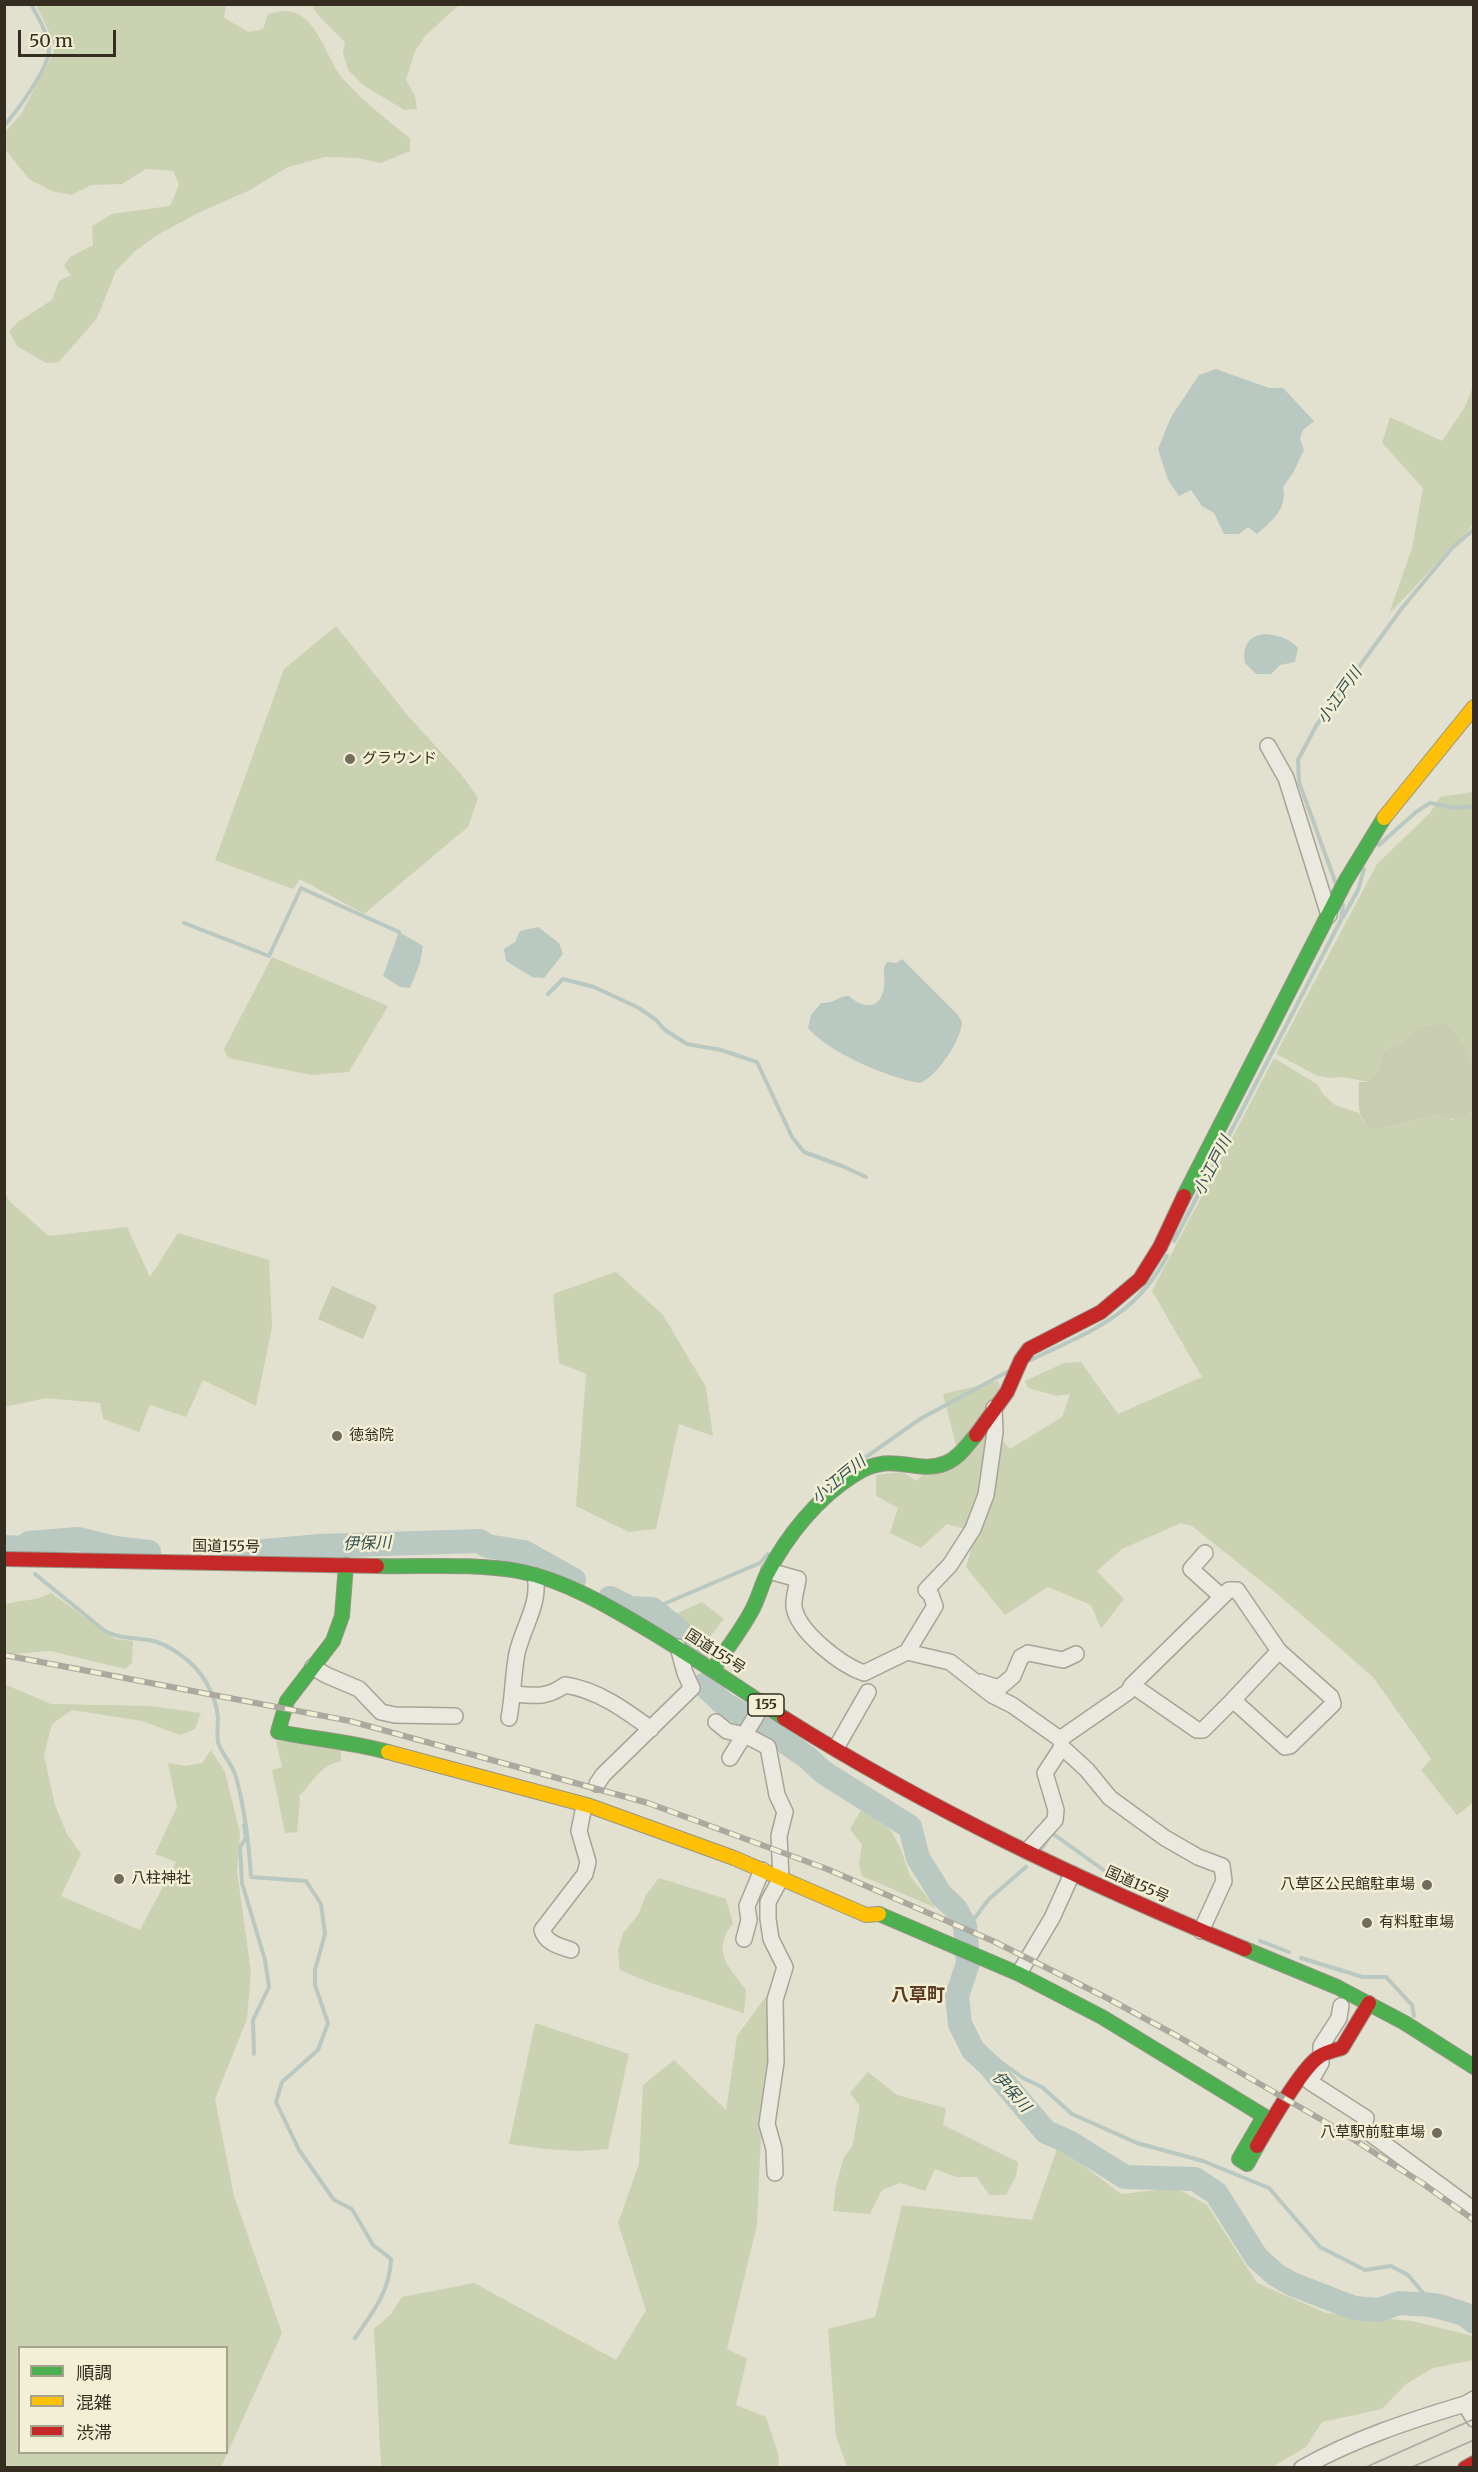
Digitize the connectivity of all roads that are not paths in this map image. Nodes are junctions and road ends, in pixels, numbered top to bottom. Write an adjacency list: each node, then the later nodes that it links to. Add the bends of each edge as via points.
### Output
1 (1473, 707): 3 (main road, via 1386,815)
2 (1268, 746): 3 (street, via 1286,778)
3 (1331, 910): 4 (main road, via 1198,1165 1160,1247 1140,1279 1101,1312 1029,1349 1020,1358 1007,1392)
4 (994, 1408): 8 (main road, via 957,1456 944,1465 889,1462 871,1465 847,1479 792,1534); 13 (street, via 995,1432 983,1503 961,1550 926,1590 935,1606)
5 (1206, 1553): 10 (street, via 1191,1569)
6 (4, 1559): 7 (main road, 国道155号 / 155)
7 (346, 1565): 9 (main road, 国道155号 / 155, via 474,1568); 15 (main road, via 339,1627 327,1651)
8 (769, 1571): 13 (street, via 798,1579 794,1603 799,1620 815,1640 852,1669 864,1673); 16 (main road, via 756,1603)
9 (535, 1576): 11 (main road, 国道155号 / 155, via 613,1609); 20 (street, via 538,1586 517,1654)
10 (1222, 1597): 12 (street, via 1229,1590 1237,1590); 18 (street)
11 (678, 1647): 16 (main road, 国道155号 / 155); 26 (street, via 692,1688)
12 (1279, 1651): 21 (street); 21 (street, via 1331,1697 1333,1704 1285,1747)
13 (907, 1652): 17 (street, via 950,1662)
14 (1076, 1654): 17 (street, via 1063,1660 1028,1653 1021,1658 1013,1676 999,1688)
15 (313, 1667): 22 (street, via 360,1689 381,1712); 31 (main road, via 287,1701 278,1732 354,1743)
16 (713, 1669): 24 (main road, 国道155号 / 155)
17 (977, 1681): 27 (street)
18 (1132, 1685): 21 (street, via 1197,1730 1203,1730); 27 (street)
19 (868, 1692): 28 (street)
20 (514, 1694): 23 (street); 26 (street, via 543,1695 565,1685 577,1686 619,1705)
21 (1233, 1700)
22 (455, 1716)
23 (509, 1718)
24 (753, 1720): 25 (street, via 727,1731); 28 (main road, 国道155号 / 155); 29 (street); 35 (street, via 768,1747 777,1795 785,1812 779,1836)
25 (717, 1722)
26 (651, 1729): 30 (street)
27 (1061, 1743): 32 (street, via 1045,1773 1056,1810 1055,1820); 36 (street, via 1110,1798 1165,1838 1222,1866 1224,1881)
28 (836, 1748): 32 (main road, 国道155号 / 155, via 920,1799)
29 (730, 1758)
30 (597, 1784)
31 (584, 1806): 33 (main road); 38 (street, via 579,1831 588,1862 585,1874 542,1930 555,1945)
32 (1027, 1851): 34 (main road, 国道155号 / 155)
33 (762, 1870): 35 (main road); 37 (street, via 747,1906)
34 (1072, 1874): 36 (main road, 国道155号 / 155); 39 (street)
35 (781, 1878): 39 (main road, via 866,1915 876,1913); 44 (street, via 768,1902 771,1939 784,1968 775,2000 776,2062 767,2124)
36 (1205, 1923): 40 (main road, 国道155号 / 155)
37 (744, 1939)
38 (571, 1950)
39 (1020, 1972): 42 (main road, via 1264,2116 1239,2159 1246,2164 1297,2082)
40 (1369, 2003): 42 (main road, via 1342,2048); 43 (main road, 国道155号 / 155)
41 (1341, 2006): 42 (street, via 1339,2018 1321,2046)
42 (1322, 2055): 45 (street, via 1310,2082 1366,2118 1364,2129)
43 (1473, 2067)
44 (775, 2173)
45 (1473, 2210)
46 (1469, 2401): 47 (street); 48 (street, via 1399,2424 1332,2451)
47 (1473, 2419)
48 (1302, 2468)

